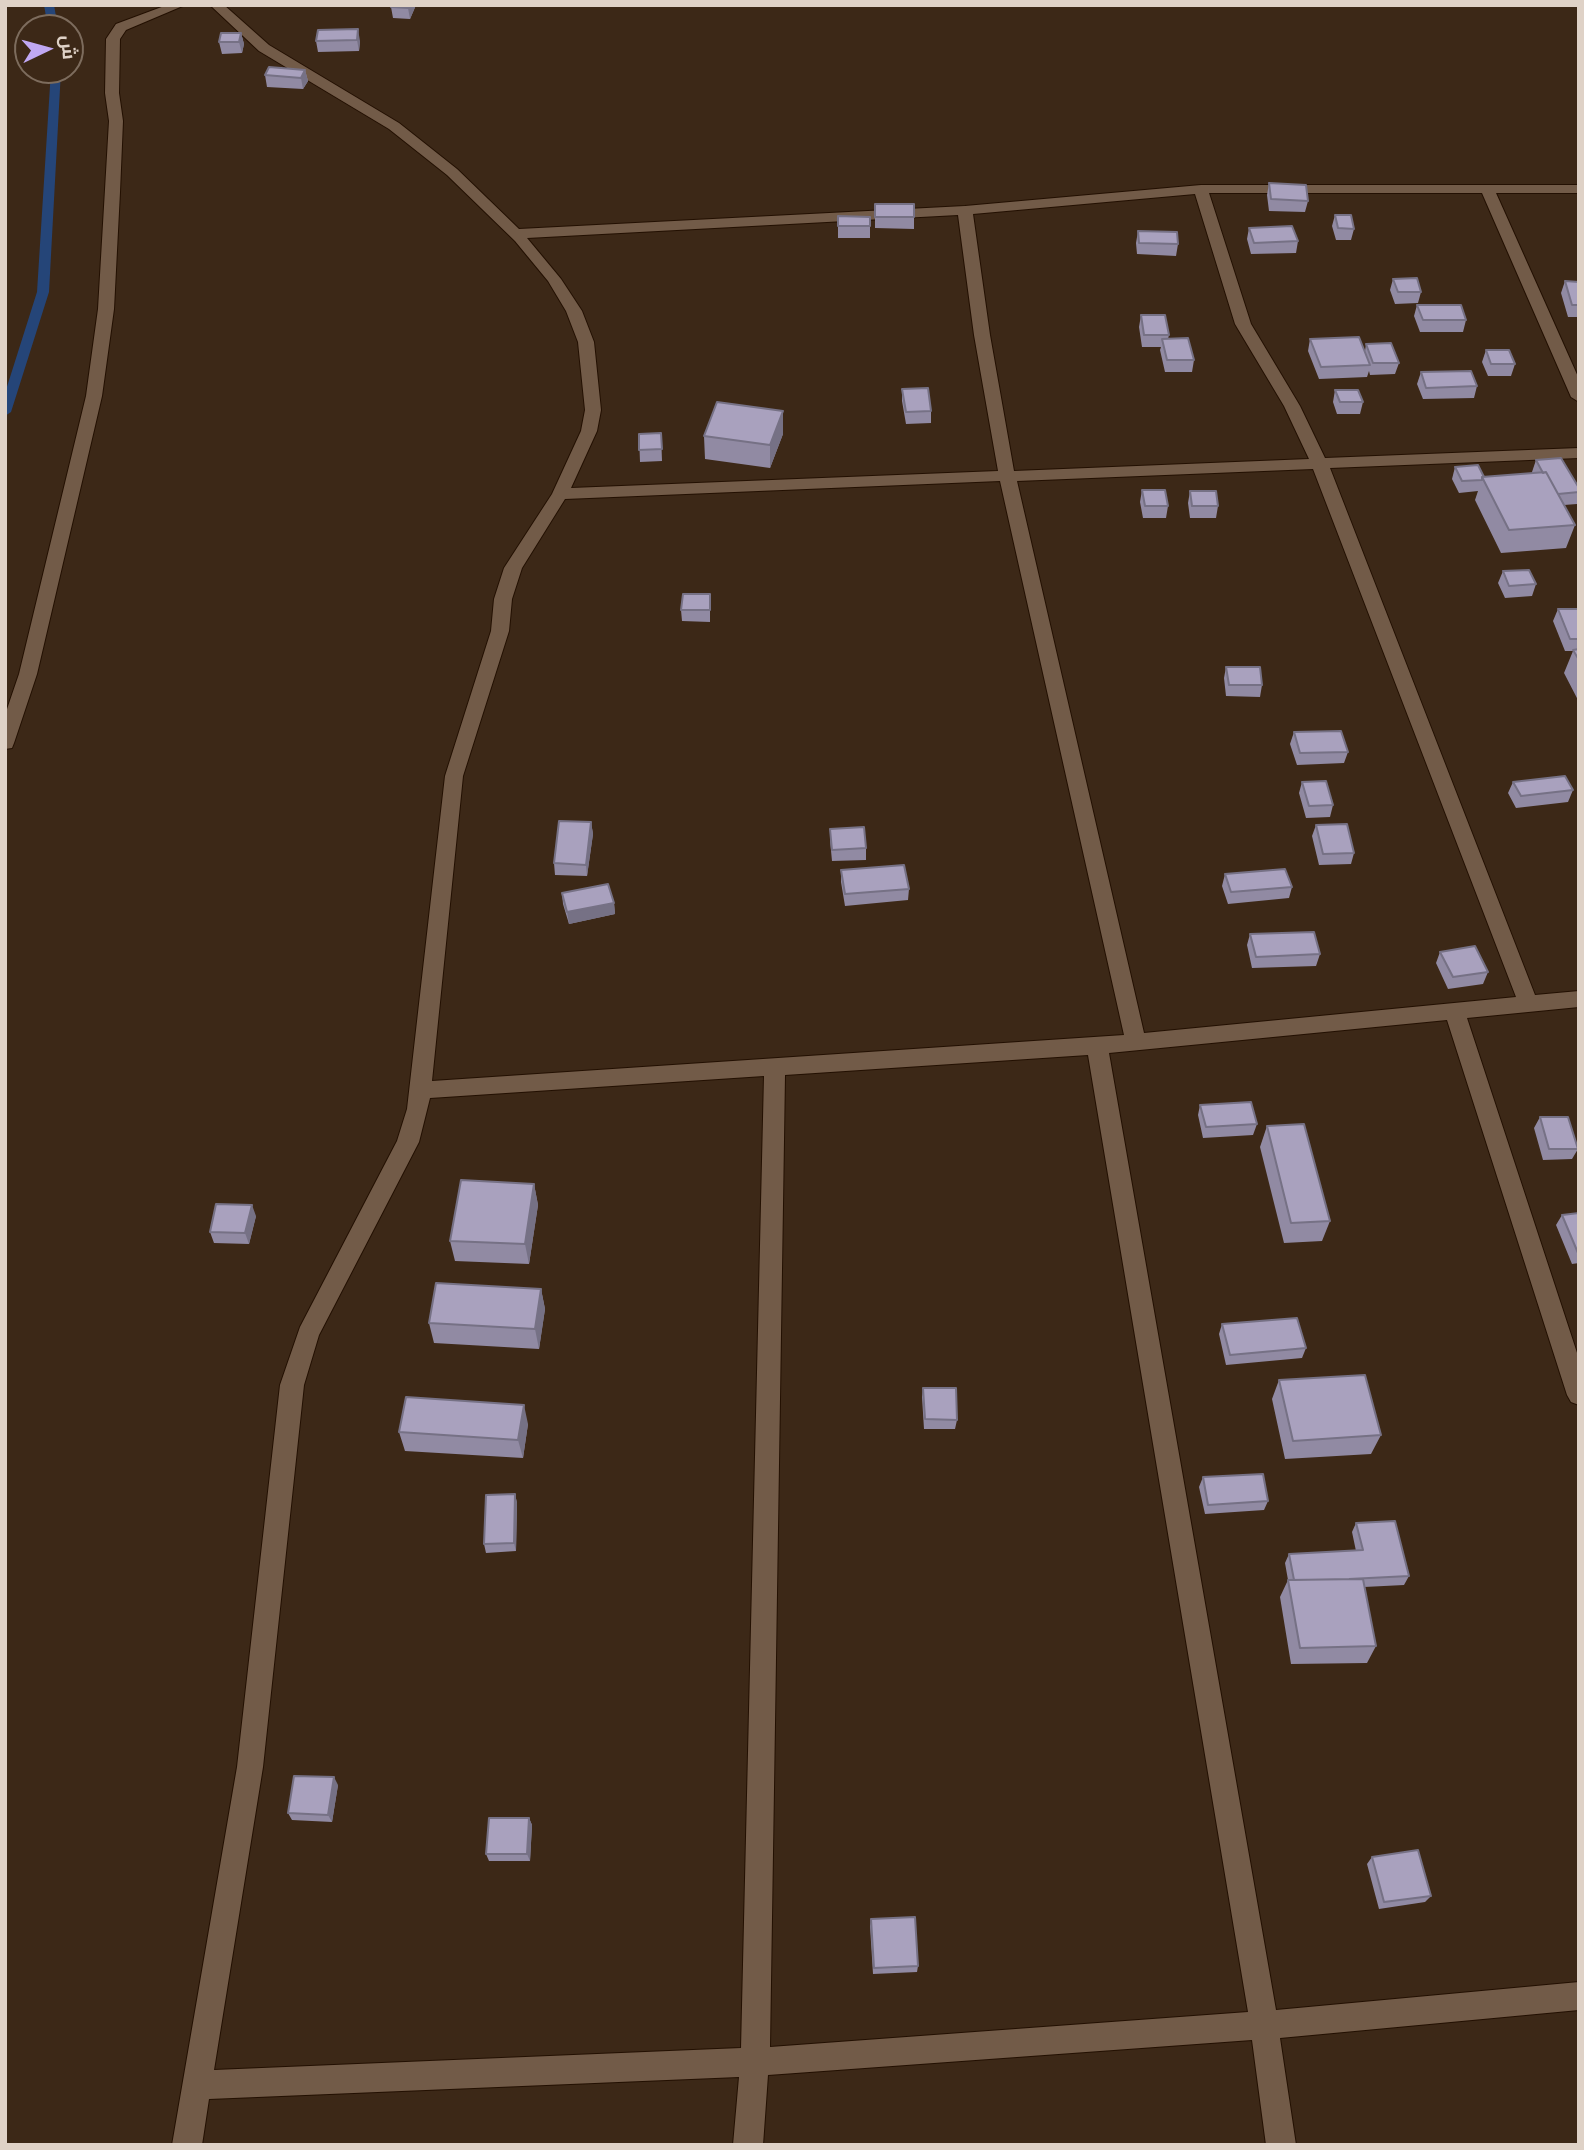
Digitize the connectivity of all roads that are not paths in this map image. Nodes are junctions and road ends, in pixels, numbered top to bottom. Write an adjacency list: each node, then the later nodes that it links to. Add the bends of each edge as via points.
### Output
1 (179, 5): 13 (street, via 121,27 113,40 113,192 106,309 94,396 28,674)
2 (216, 5): 7 (street, via 264,48 394,126 452,172)
3 (1201, 189): 5 (street); 6 (street); 10 (street, via 1243,324)
4 (1579, 189): 5 (street)
5 (1488, 191): 8 (street)
6 (965, 210): 7 (street); 11 (street)
7 (516, 234): 12 (street, via 554,279 586,342 593,410 589,431)
8 (1579, 397)
9 (1579, 453): 10 (street)
10 (1319, 462): 11 (street); 15 (street)
11 (1007, 475): 12 (street); 17 (street)
12 (560, 494): 20 (street, via 513,568 499,631 454,776)
13 (5, 743)
14 (1579, 999): 15 (street)
15 (1528, 1003): 16 (street)
16 (1454, 1010): 17 (street); 21 (street)
17 (1136, 1042): 18 (street)
18 (1097, 1046): 19 (street); 23 (street)
19 (775, 1068): 20 (street); 24 (street)
20 (421, 1090): 25 (street, via 408,1142 308,1334 292,1385 250,1767)
21 (1579, 1395)
22 (1579, 1996): 23 (street)
23 (1264, 2025): 24 (street); 28 (street)
24 (755, 2062): 25 (street); 27 (street)
25 (198, 2085): 26 (street)
26 (187, 2145)
27 (748, 2145)
28 (1281, 2145)

